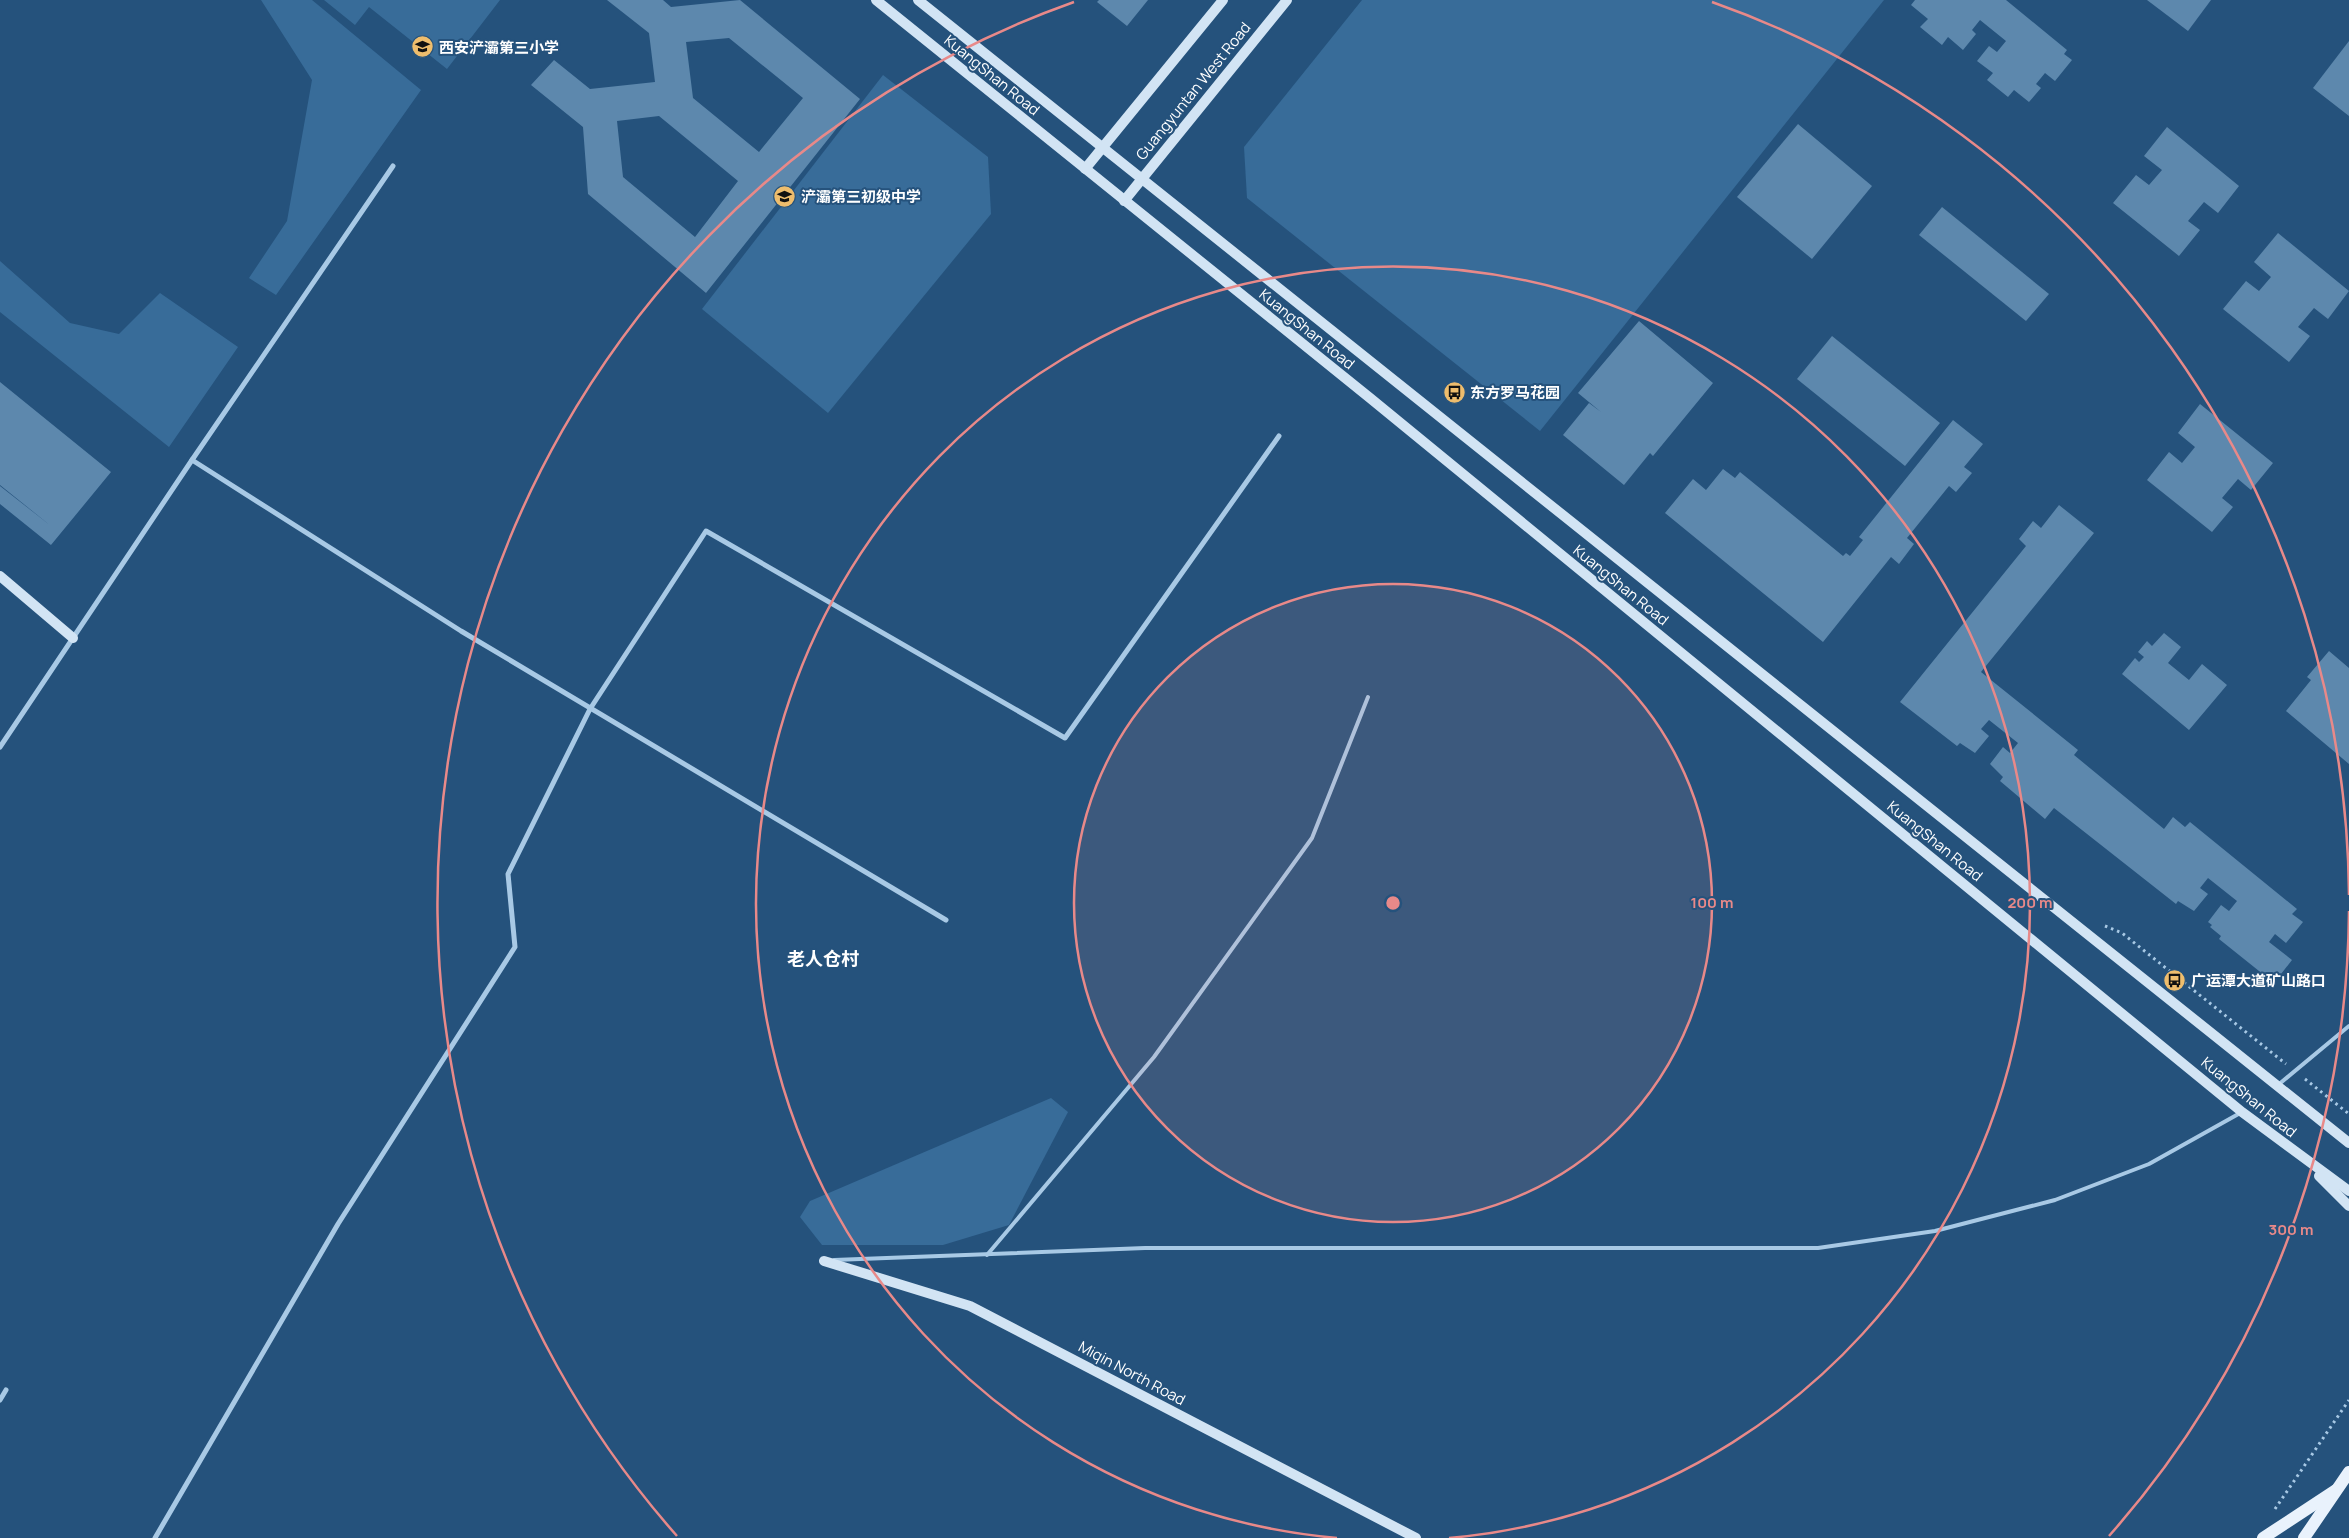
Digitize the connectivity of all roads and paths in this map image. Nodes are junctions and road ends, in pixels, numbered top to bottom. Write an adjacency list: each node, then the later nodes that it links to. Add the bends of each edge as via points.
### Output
1 (876, 0): 7 (main road, KuangShan Road)
2 (918, 0): 5 (main road, KuangShan Road)
3 (1223, 0): 5 (main road)
4 (1287, 0): 8 (main road, Guangyuntan West Road)
5 (1102, 148): 7 (main road); 8 (main road, KuangShan Road)
6 (393, 166): 11 (street)
7 (1085, 169): 9 (main road, KuangShan Road)
8 (1142, 178): 9 (main road, Guangyuntan West Road); 21 (main road, KuangShan Road)
9 (1124, 201): 22 (main road, KuangShan Road)
10 (1279, 436): 15 (street, via 1064,738 706,530)
11 (192, 460): 13 (street); 15 (street)
12 (0, 576): 13 (main road)
13 (73, 638): 16 (street)
14 (1368, 697): 28 (lane, via 1312,838 1154,1057)
15 (590, 709): 17 (street); 36 (street, via 508,874 514,948 338,1224)
16 (0, 748)
17 (946, 920)
18 (2097, 923): 20 (path, via 2122,933)
19 (2349, 1026): 20 (lane)
20 (2295, 1071): 21 (lane); 23 (path)
21 (2278, 1085): 24 (main road, KuangShan Road)
22 (2242, 1112): 25 (main road, KuangShan Road); 28 (lane, via 2148,1164 2055,1200 1935,1231 1818,1248 1145,1248)
23 (2349, 1114)
24 (2347, 1140)
25 (2303, 1159): 26 (main road, KuangShan Road); 27 (main road)
26 (2349, 1191)
27 (2349, 1206)
28 (987, 1255): 29 (lane)
29 (824, 1261): 37 (main road, Miqin North Road, via 970,1306)
30 (6, 1390): 31 (street)
31 (0, 1400)
32 (2349, 1400): 35 (path)
33 (2349, 1472): 34 (main road)
34 (2336, 1490): 38 (main road); 39 (main road)
35 (2271, 1514)
36 (156, 1538)
37 (1416, 1538)
38 (2263, 1538)
39 (2304, 1538)

